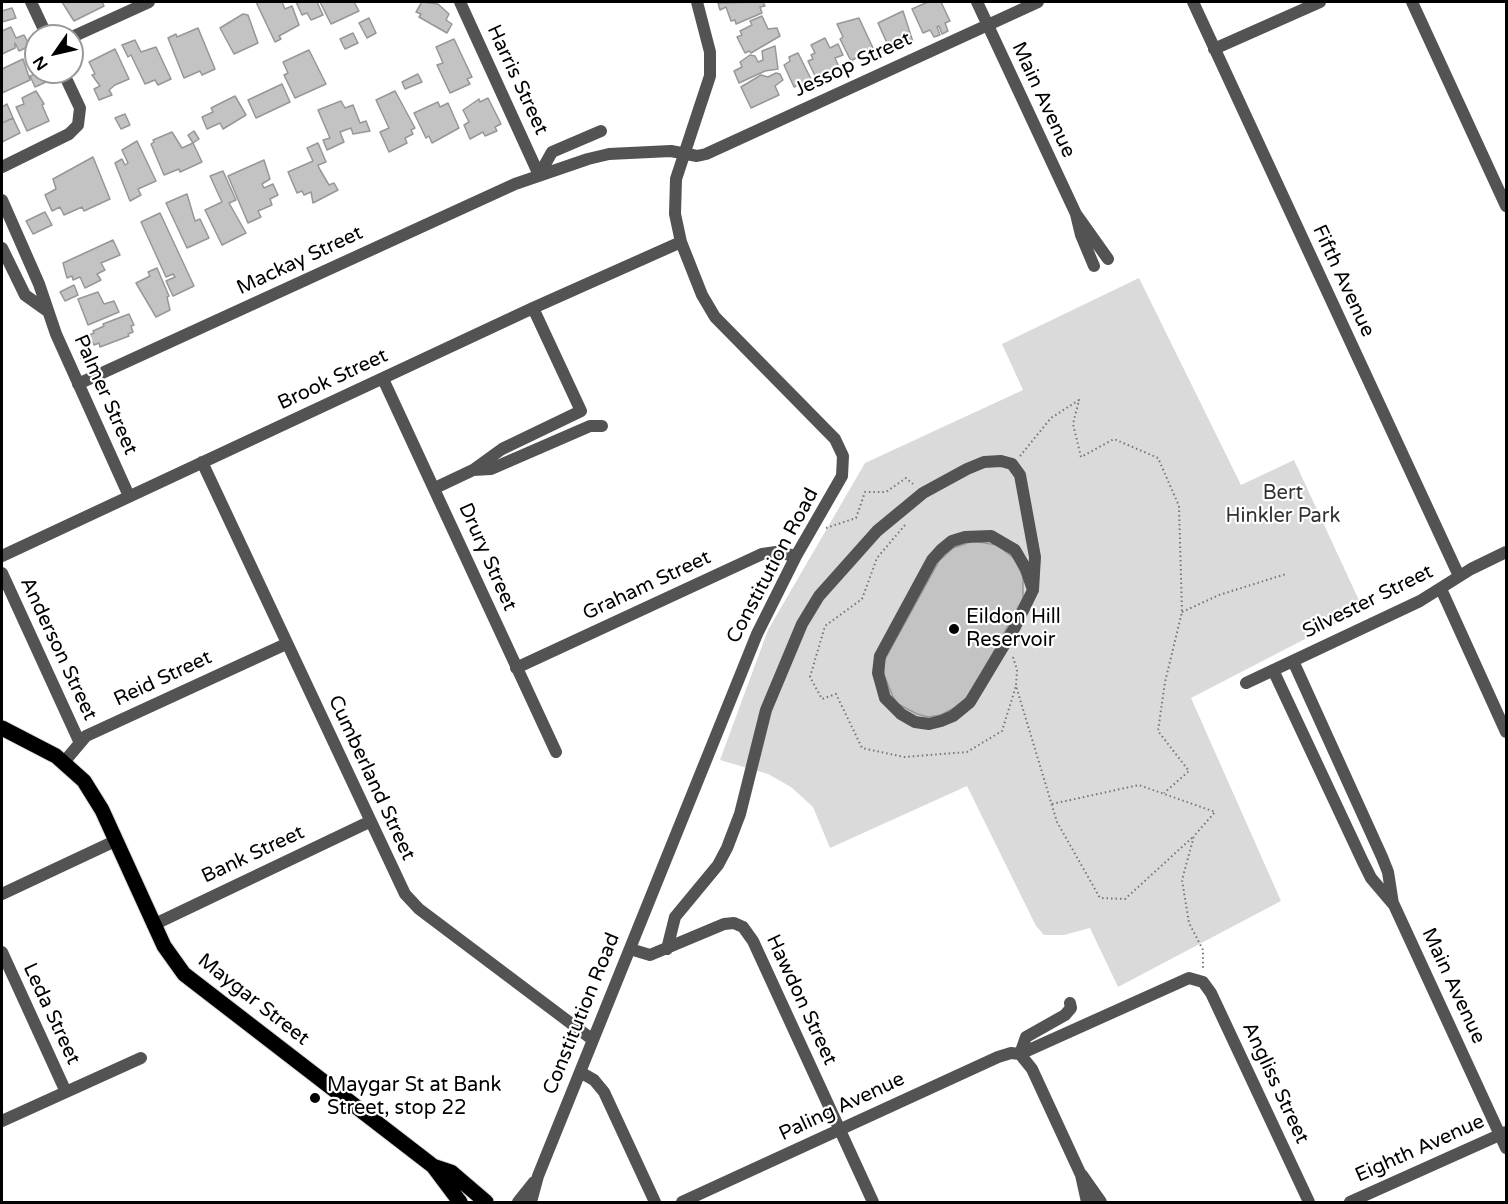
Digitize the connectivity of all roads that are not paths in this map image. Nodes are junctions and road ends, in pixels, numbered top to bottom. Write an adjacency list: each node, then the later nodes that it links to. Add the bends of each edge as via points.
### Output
1 (31, 2): 10 (street)
2 (148, 2): 12 (street)
3 (460, 2): 18 (street, Harris Street)
4 (697, 2): 16 (street, Constitution Road, via 710,52 711,76)
5 (977, 2): 11 (street, Main Avenue)
6 (1038, 2): 11 (street, Jessop Street)
7 (1193, 2): 13 (street, Fifth Avenue)
8 (1320, 2): 13 (street)
9 (1412, 2): 20 (street)
10 (41, 24)
11 (987, 25): 16 (street, Jessop Street, via 706,154); 21 (street, Main Avenue)
12 (84, 31)
13 (1214, 49): 41 (street, Fifth Avenue)
14 (69, 84): 17 (street, via 80,108 78,125 69,134)
15 (600, 131): 18 (street, via 552,152)
16 (683, 153): 18 (street, Mackay Street, via 609,154); 22 (street, Constitution Road, via 675,189)
17 (2, 167)
18 (539, 175): 29 (street, Mackay Street)
19 (2, 200): 27 (street, Palmer Street, via 39,284)
20 (1506, 206)
21 (1076, 214): 24 (street, Main Avenue); 25 (street, Main Avenue)
22 (681, 242): 26 (street, Brook Street); 39 (street, Constitution Road, via 715,317 828,431 841,450 842,476)
23 (2, 248): 27 (street, Palmer Street, via 25,296)
24 (1108, 259)
25 (1094, 266)
26 (533, 308): 28 (street, Brook Street); 32 (street, via 585,412 492,454)
27 (46, 310): 29 (street, Palmer Street)
28 (383, 379): 31 (street, Brook Street); 33 (street, Drury Street)
29 (78, 384): 34 (street, Palmer Street)
30 (596, 426): 32 (street, via 495,468)
31 (202, 462): 34 (street, Brook Street); 44 (street, Cumberland Street)
32 (473, 470): 33 (street)
33 (435, 488): 46 (street, Drury Street)
34 (129, 496): 38 (street, Brook Street)
35 (1033, 545): 36 (street); 43 (street); 60 (street, via 1022,481 1012,464 1001,460 984,462 923,493 854,555 819,596 802,624 766,710 740,814 727,848 718,865 675,917)
36 (1015, 550): 43 (street); 43 (street, via 991,536 978,536 952,541 937,555 880,656 878,673 885,698 915,722 953,717 970,702)
37 (1506, 552): 41 (street, Silvester Street)
38 (2, 556)
39 (796, 556): 46 (street, Graham Street, via 762,554); 59 (street, Constitution Road, via 757,634)
40 (2, 573): 51 (street, Anderson Street)
41 (1459, 576): 42 (street, Silvester Street)
42 (1441, 589): 45 (street, Silvester Street); 50 (street)
43 (1033, 590)
44 (286, 644): 51 (street, Reid Street); 54 (street, Cumberland Street)
45 (1293, 661): 47 (street, Silvester Street); 57 (street, Main Avenue, via 1382,856)
46 (516, 668): 52 (street, Drury Street)
47 (1273, 670): 48 (street, Silvester Street); 57 (street, Main Avenue, via 1371,878)
48 (1246, 683)
49 (2, 728): 53 (main road, Maygar Street)
50 (1506, 732)
51 (79, 741): 53 (street, Reid Street)
52 (556, 752)
53 (64, 762): 55 (main road, Maygar Street, via 93,794)
54 (369, 822): 58 (street, Bank Street); 64 (street, Cumberland Street, via 411,902)
55 (115, 841): 56 (street); 58 (main road, Maygar Street)
56 (2, 894)
57 (1394, 905): 71 (street, Main Avenue)
58 (153, 925): 73 (main road, Maygar Street, via 169,956 184,974)
59 (630, 949): 60 (street, Hawdon Street, via 648,956); 64 (street, Constitution Road)
60 (667, 949): 70 (street, Hawdon Street, via 724,924 734,923 747,930)
61 (2, 952): 68 (street, Leda Street)
62 (1203, 982): 65 (street, Paling Avenue, via 1193,978 1181,980); 85 (street, Angliss Street)
63 (1070, 1003): 65 (street, via 1065,1015 1024,1039)
64 (593, 1040): 67 (street, Constitution Road)
65 (1020, 1054): 70 (street, Paling Avenue, via 998,1057); 74 (street, via 1032,1069)
66 (141, 1058): 68 (street)
67 (580, 1072): 75 (street, Constitution Road); 80 (street, via 604,1092)
68 (66, 1092): 69 (street)
69 (2, 1121)
70 (840, 1130): 81 (street, Paling Avenue); 82 (street, Hawdon Street)
71 (1503, 1133): 72 (street, Main Avenue); 86 (street, Eighth Avenue)
72 (1506, 1148)
73 (433, 1166): 76 (main road, Maygar Street); 77 (main road, Maygar Street, via 451,1172)
74 (1081, 1174): 83 (street); 84 (street)
75 (538, 1176): 78 (street, Constitution Road); 79 (street, Constitution Road)
76 (460, 1203)
77 (486, 1203)
78 (518, 1203)
79 (531, 1203)
80 (655, 1203)
81 (682, 1203)
82 (873, 1203)
83 (1087, 1203)
84 (1101, 1203)
85 (1309, 1203)
86 (1350, 1203)

